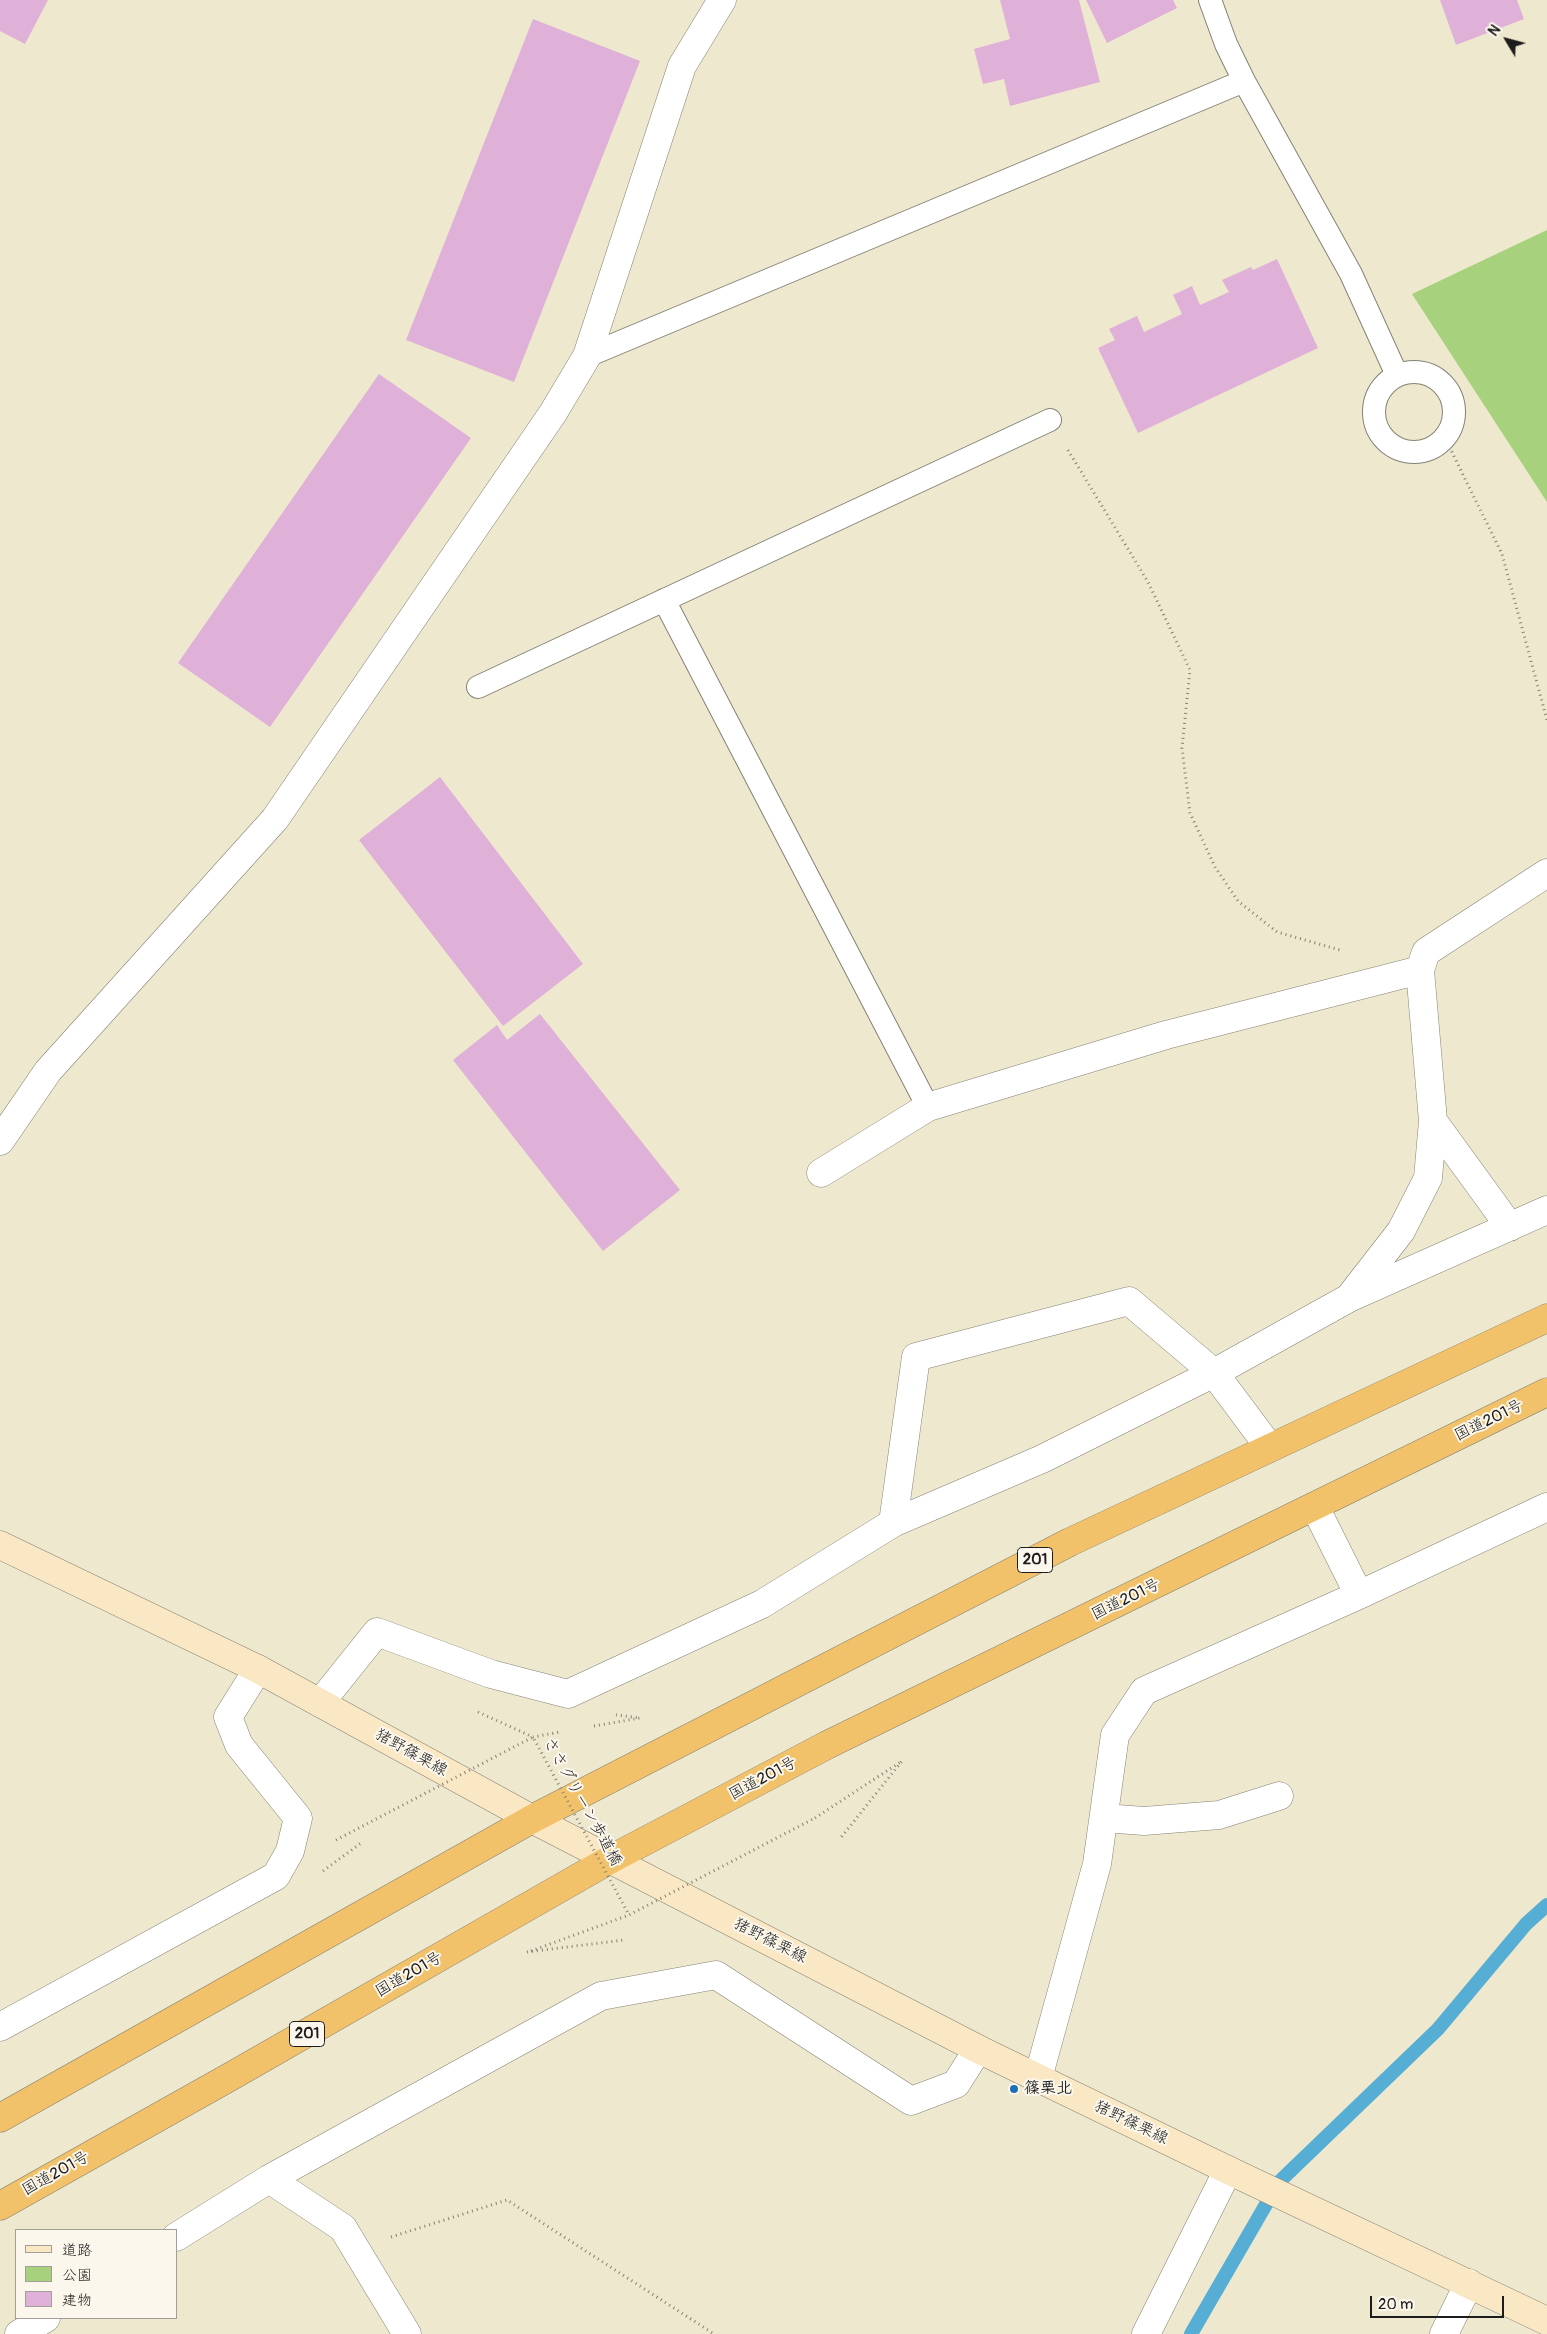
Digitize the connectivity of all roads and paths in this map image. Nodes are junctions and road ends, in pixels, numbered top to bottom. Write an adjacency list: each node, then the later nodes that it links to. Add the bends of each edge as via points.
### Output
1 (722, 0): 4 (street, via 682,66)
2 (1210, 0): 3 (lane)
3 (1244, 81): 4 (lane); 5 (lane, via 1351,274)
4 (587, 356): 16 (street, via 542,429 275,820 48,1072)
5 (1397, 375): 7 (lane, via 1413,371 1441,381 1455,409 1453,424); 7 (lane, via 1376,396 1373,413 1377,429 1386,442 1401,451 1417,452 1432,448)
6 (1050, 420): 8 (lane); 12 (path, via 1148,582 1190,670 1182,748 1190,813 1214,867 1238,901 1277,932)
7 (1445, 438): 10 (path, via 1502,554)
8 (664, 600): 9 (lane); 14 (lane)
9 (478, 687)
10 (1547, 720)
11 (1547, 873): 13 (street, via 1426,952)
12 (1344, 951)
13 (1420, 970): 14 (street, via 1166,1034); 15 (street)
14 (928, 1107): 17 (street)
15 (1433, 1121): 19 (street); 20 (street, via 1428,1178 1402,1231)
16 (0, 1141)
17 (821, 1173)
18 (1547, 1210): 19 (street)
19 (1510, 1227): 20 (street)
20 (1349, 1298): 22 (street)
21 (1547, 1318): 24 (highway, 201)
22 (1214, 1373): 24 (street); 27 (street, via 1042,1459); 27 (street, via 1129,1301 916,1357)
23 (1547, 1392): 25 (highway, 国道201号 / 201)
24 (1270, 1448): 34 (highway, 201, via 1070,1542)
25 (1315, 1507): 29 (street); 37 (highway, 国道201号 / 201, via 827,1745)
26 (1547, 1507): 29 (street)
27 (893, 1523): 31 (street, via 762,1604 568,1694 492,1674 378,1632)
28 (0, 1545): 30 (main road, 猪野篠栗線)
29 (1359, 1596): 33 (street, via 1144,1691 1115,1735)
30 (258, 1669): 31 (main road, 猪野篠栗線); 40 (street, via 228,1717 239,1745 298,1818 290,1851 276,1876)
31 (320, 1702): 34 (main road, 猪野篠栗線)
32 (1279, 1796): 33 (street, via 1219,1814 1144,1821)
33 (1104, 1818): 42 (street, via 1098,1864)
34 (532, 1819): 37 (main road, 猪野篠栗線); 43 (highway, 201)
35 (336, 1840): 38 (path, ささグリーン歩道橋, bridge, via 532,1737)
36 (839, 1840): 38 (path, bridge, via 902,1761 815,1818)
37 (612, 1859): 41 (main road, 猪野篠栗線); 46 (highway, 国道201号 / 201)
38 (629, 1915): 39 (path, via 526,1952)
39 (624, 1940)
40 (0, 2027)
41 (978, 2049): 42 (main road, 猪野篠栗線); 45 (street, via 956,2084 911,2101 716,1975 706,1976 600,1996)
42 (1038, 2078): 44 (main road, 猪野篠栗線)
43 (0, 2118)
44 (1228, 2170): 49 (main road, 猪野篠栗線); 55 (street)
45 (269, 2179): 47 (street); 48 (street)
46 (0, 2206)
47 (342, 2228): 53 (street); 54 (path, via 386,2239 507,2200)
48 (178, 2236)
49 (1469, 2283): 51 (main road, 猪野篠栗線); 56 (street)
50 (44, 2319): 52 (street)
51 (1547, 2321)
52 (20, 2334)
53 (407, 2334)
54 (714, 2334)
55 (1146, 2334)
56 (1444, 2334)

